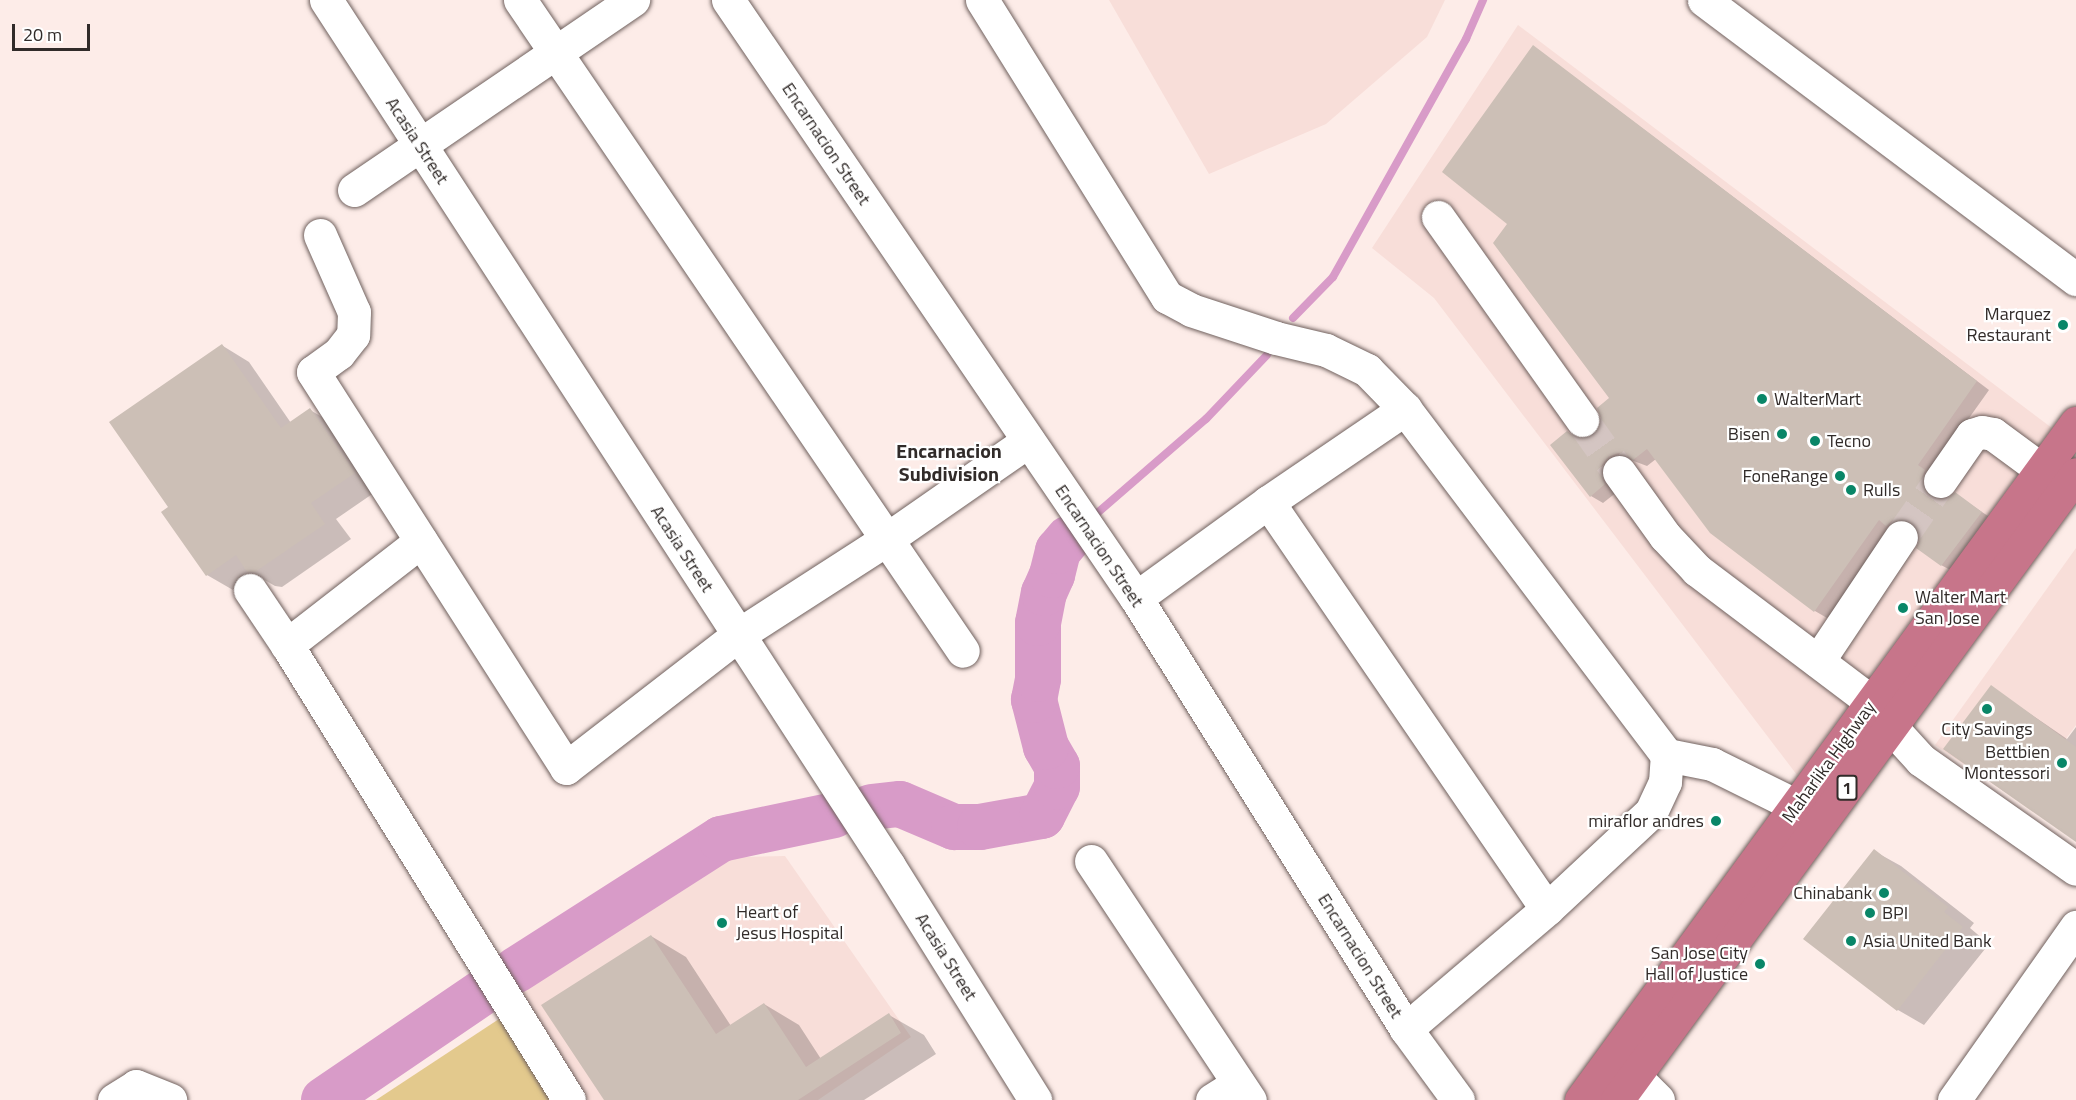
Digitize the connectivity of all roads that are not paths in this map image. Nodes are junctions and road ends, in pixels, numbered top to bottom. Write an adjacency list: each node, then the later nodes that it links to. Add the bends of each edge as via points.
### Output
1 (326, 0): 8 (street, Acasia Street)
2 (520, 0): 7 (street)
3 (633, 0): 7 (street)
4 (728, 0): 16 (street, Encarnacion Street)
5 (982, 0): 13 (street, via 1167,297 1191,310 1340,356 1367,370)
6 (1704, 0): 12 (street)
7 (556, 52): 8 (street); 22 (street)
8 (420, 145): 9 (street); 26 (street, Acasia Street)
9 (354, 189)
10 (1438, 217): 14 (street)
11 (320, 235): 23 (street, via 354,312 353,334 339,353 313,372)
12 (2076, 279)
13 (1405, 409): 20 (street); 31 (street)
14 (1582, 420)
15 (2076, 423): 18 (highway, Maharlika Highway / 1)
16 (1028, 441): 22 (street); 25 (street, Encarnacion Street)
17 (1619, 472): 29 (street, via 1665,536 1697,570)
18 (2061, 477): 19 (street, via 1994,434 1982,432 1972,435); 30 (highway, Maharlika Highway / 1)
19 (1940, 480)
20 (1268, 502): 25 (street); 35 (street)
21 (1901, 537): 29 (street)
22 (887, 539): 26 (street); 28 (street)
23 (421, 541): 26 (street, via 566,768); 27 (street)
24 (250, 590): 27 (street)
25 (1136, 598): 37 (street, Encarnacion Street)
26 (738, 635): 44 (street, Acasia Street)
27 (287, 645): 43 (street)
28 (963, 651)
29 (1818, 661): 30 (street)
30 (1881, 716): 32 (highway, Maharlika Highway / 1); 34 (street, via 1921,760)
31 (1667, 755): 32 (street, via 1712,764); 35 (street, via 1665,782 1651,812)
32 (1809, 815): 38 (highway, Maharlika Highway / 1); 46 (highway, Maharlika Highway / 1)
33 (1091, 861): 39 (street)
34 (2076, 869)
35 (1547, 909): 37 (street)
36 (2076, 927): 40 (street)
37 (1406, 1029): 45 (street, Encarnacion Street)
38 (1625, 1088): 47 (street)
39 (1233, 1094)
40 (1968, 1095)
41 (114, 1100): 42 (street, via 136,1086)
42 (170, 1100)
43 (569, 1100)
44 (1035, 1100)
45 (1458, 1100)
46 (1581, 1100)
47 (1658, 1100)

